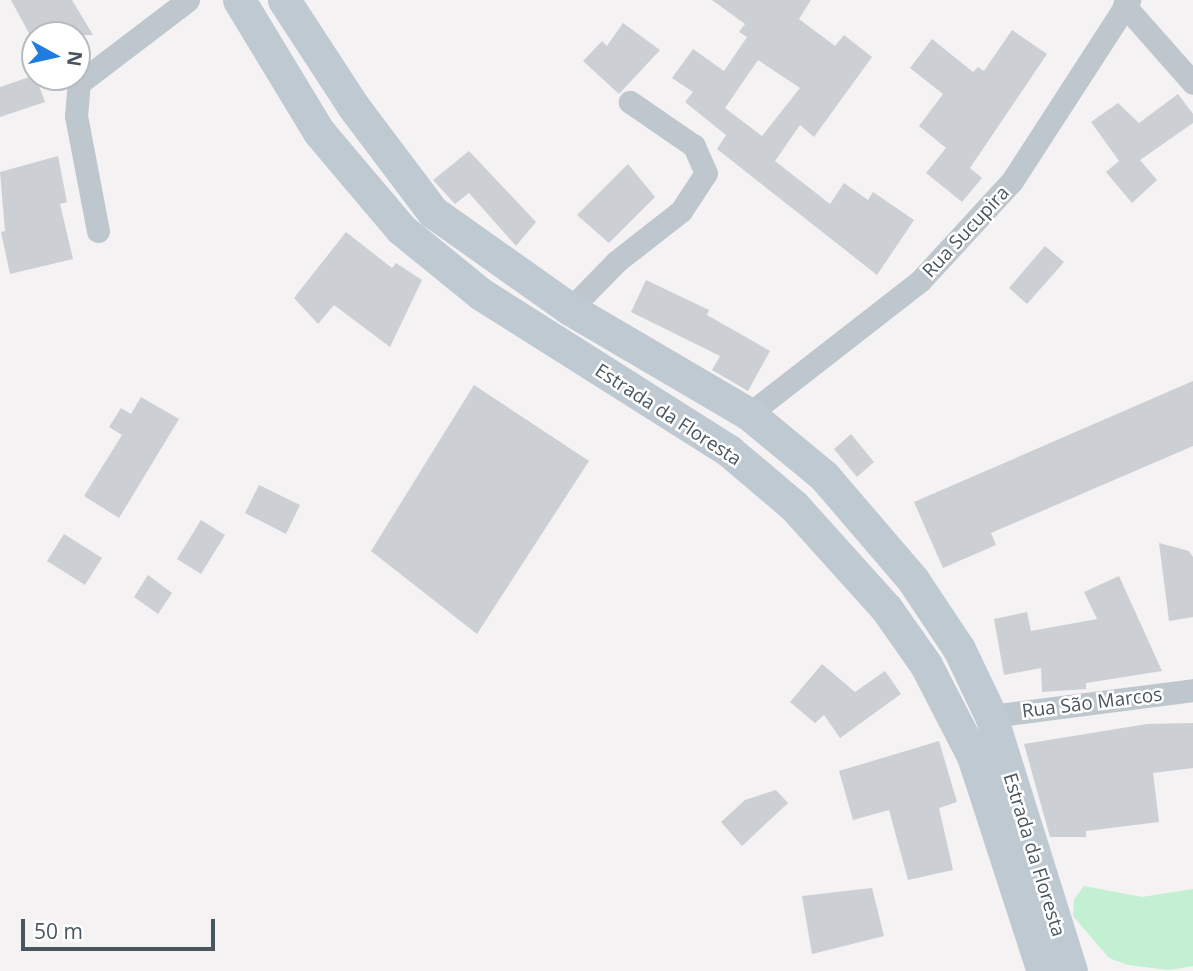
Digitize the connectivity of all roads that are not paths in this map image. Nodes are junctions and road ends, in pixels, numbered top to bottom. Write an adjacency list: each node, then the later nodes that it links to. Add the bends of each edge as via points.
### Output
1 (188, 0): 7 (street, via 79,83 76,116)
2 (239, 0): 12 (main road, Estrada da Floresta, via 319,132 401,229 481,294 729,451 794,506 886,608 926,665 973,756)
3 (284, 0): 8 (main road, Estrada da Floresta, via 361,117 433,212)
4 (1126, 2): 5 (street); 9 (street, Rua Sucupira, via 1012,181 920,281)
5 (1193, 83)
6 (630, 102): 8 (street, via 694,146 706,173 681,211 617,261)
7 (99, 231)
8 (570, 309): 9 (main road, Estrada da Floresta)
9 (749, 414): 11 (main road, Estrada da Floresta, via 824,476 913,580 959,649)
10 (1193, 690): 11 (street, Rua São Marcos)
11 (991, 716): 13 (main road, Estrada da Floresta)
12 (1043, 971)
13 (1071, 971)

